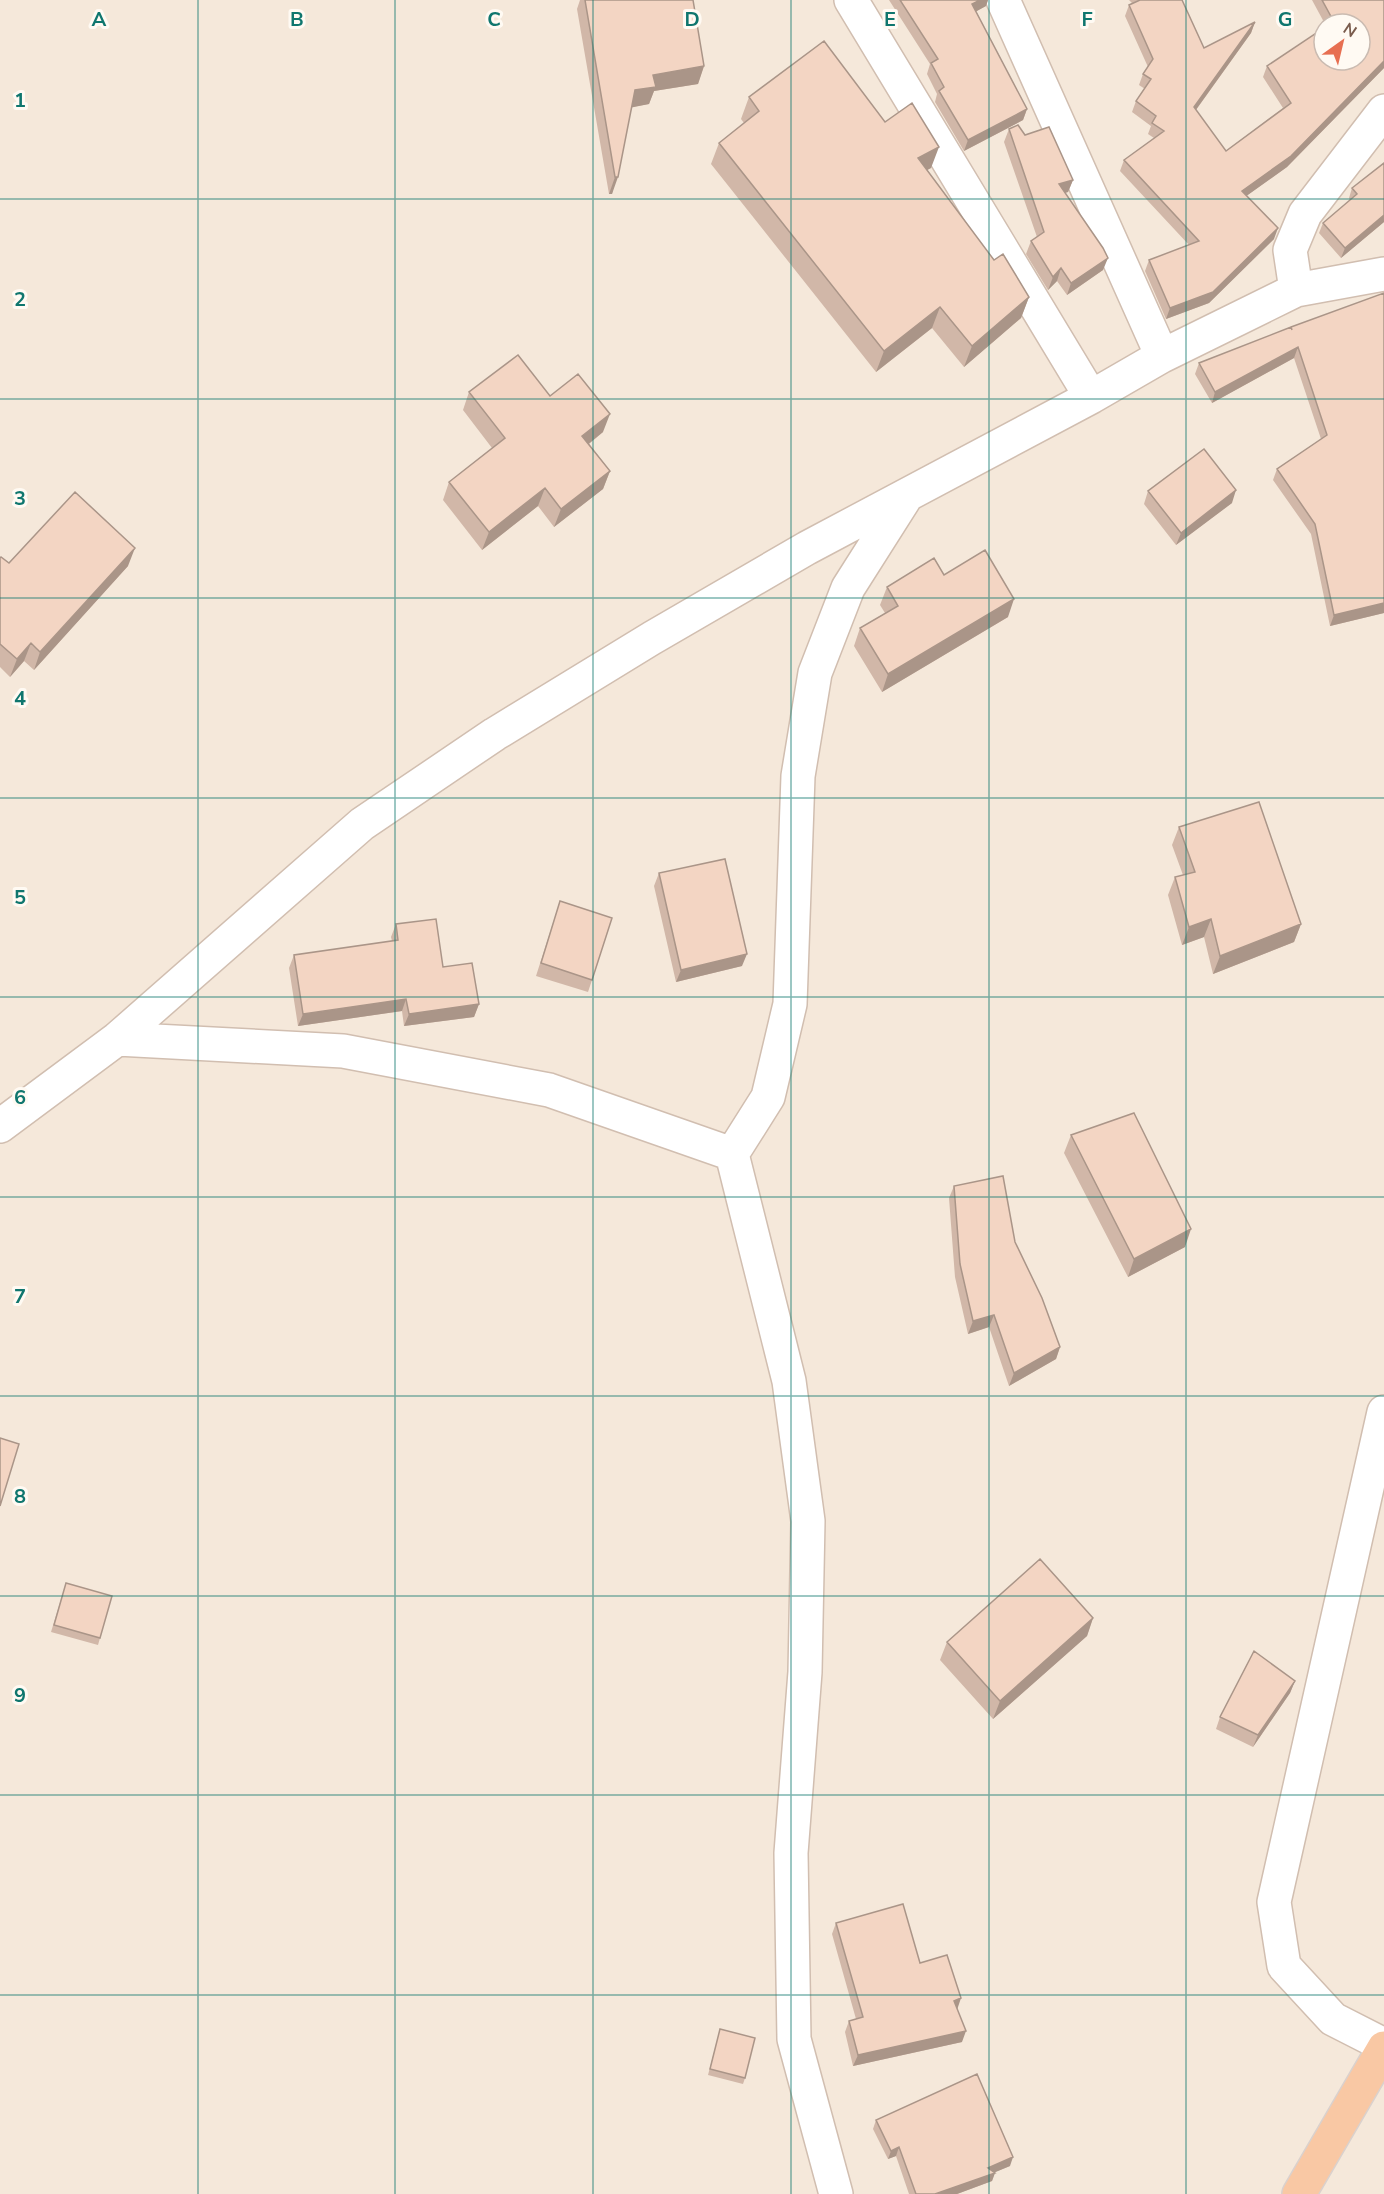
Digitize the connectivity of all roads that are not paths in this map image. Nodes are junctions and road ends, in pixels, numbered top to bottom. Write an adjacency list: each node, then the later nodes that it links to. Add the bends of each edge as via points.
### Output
1 (851, 0): 7 (street)
2 (1003, 0): 6 (street)
3 (1384, 111): 5 (street, via 1305,214 1290,250)
4 (1384, 274): 5 (street)
5 (1296, 290): 6 (street)
6 (1162, 356): 7 (street)
7 (1090, 397): 8 (street)
8 (908, 495): 9 (street, via 642,644 495,734 362,824); 11 (street, via 848,588 815,673 798,776 790,1004 768,1097)
9 (117, 1039): 10 (street); 11 (street, via 355,1053 549,1090)
10 (0, 1126)
11 (732, 1154): 14 (street, via 789,1381 808,1521 805,1672 791,1853 794,2039)
12 (1384, 1412): 13 (street, via 1274,1902 1284,1966 1333,2019)
13 (1384, 2046): 15 (highway)
14 (836, 2194)
15 (1299, 2194)

